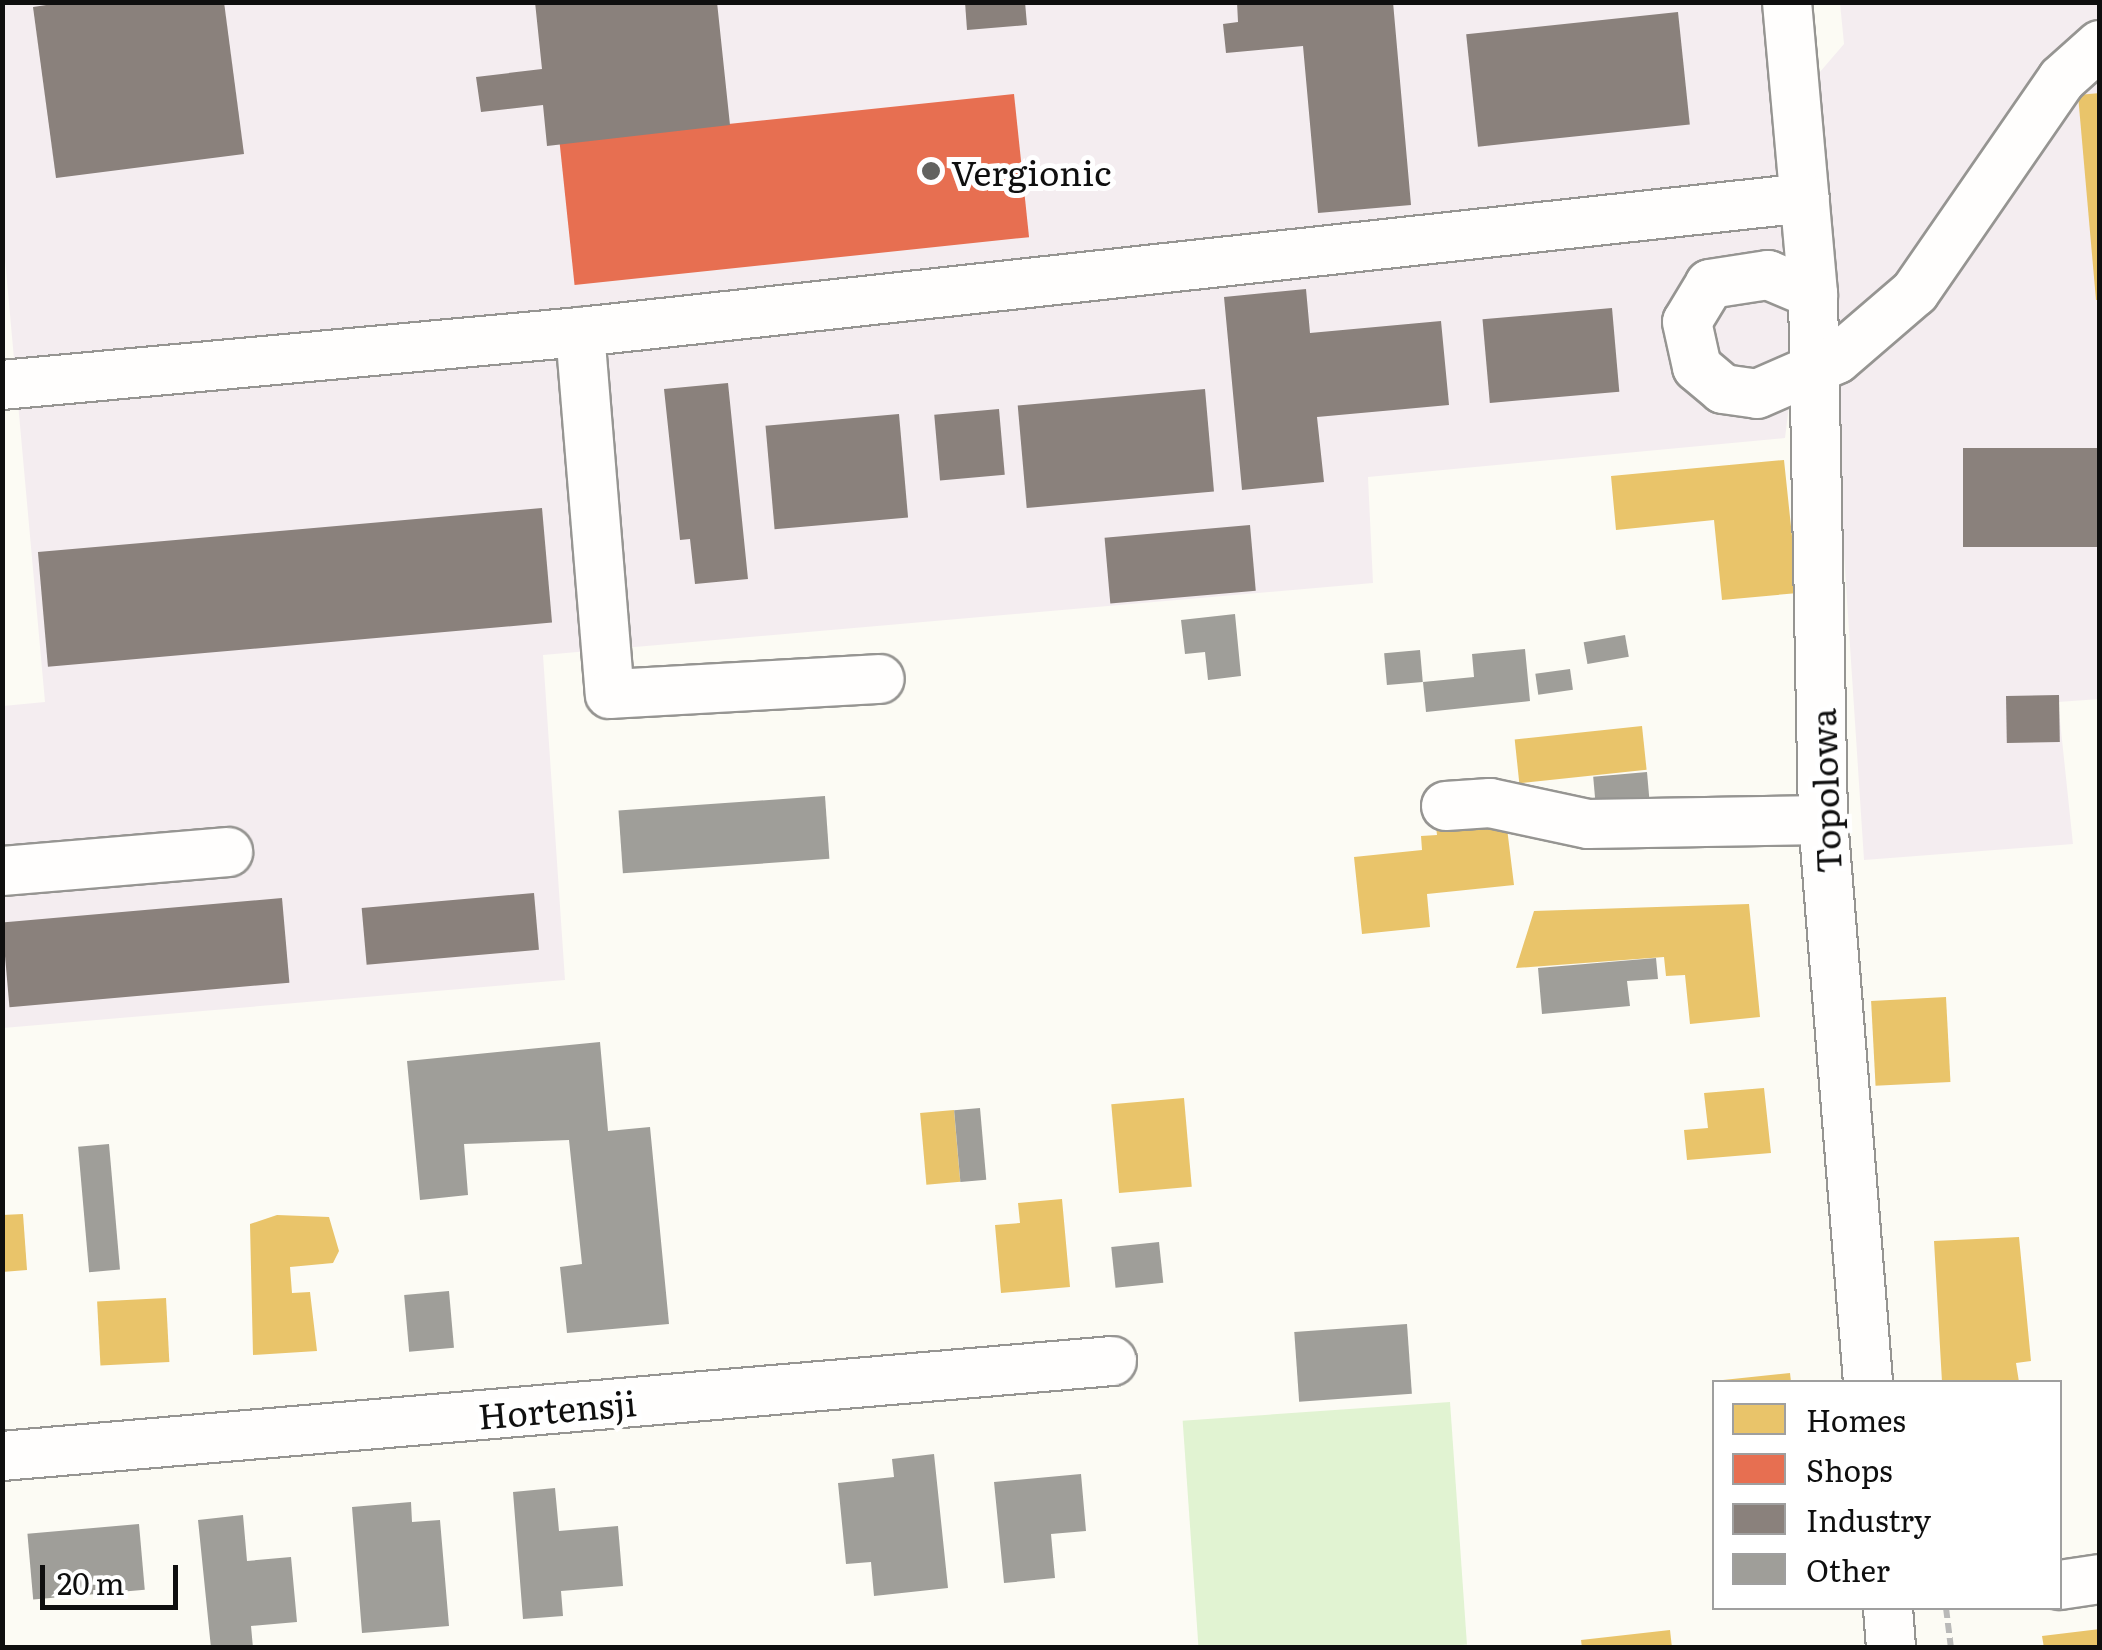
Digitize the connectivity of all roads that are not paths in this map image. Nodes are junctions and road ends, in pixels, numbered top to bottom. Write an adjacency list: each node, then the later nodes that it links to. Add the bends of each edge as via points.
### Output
1 (1787, 2): 3 (street, Topolowa)
2 (2100, 45): 6 (street, via 2062,78 1915,292 1837,360)
3 (1804, 198): 4 (street, Topolowa); 5 (street)
4 (1813, 294): 6 (street, Topolowa); 6 (street, via 1768,275 1728,277 1699,293 1687,322 1697,367 1723,389 1776,389)
5 (580, 332): 7 (street); 8 (street, via 610,694)
6 (1814, 365): 10 (street, Topolowa)
7 (2, 384)
8 (880, 679)
9 (1446, 806): 10 (street, via 1490,803 1588,824)
10 (1823, 820): 14 (street, Topolowa)
11 (228, 852): 12 (street)
12 (2, 871)
13 (1112, 1361): 15 (street, Hortensji)
14 (1868, 1380)
15 (2, 1456)
16 (2100, 1579): 17 (street)
17 (2062, 1585)

